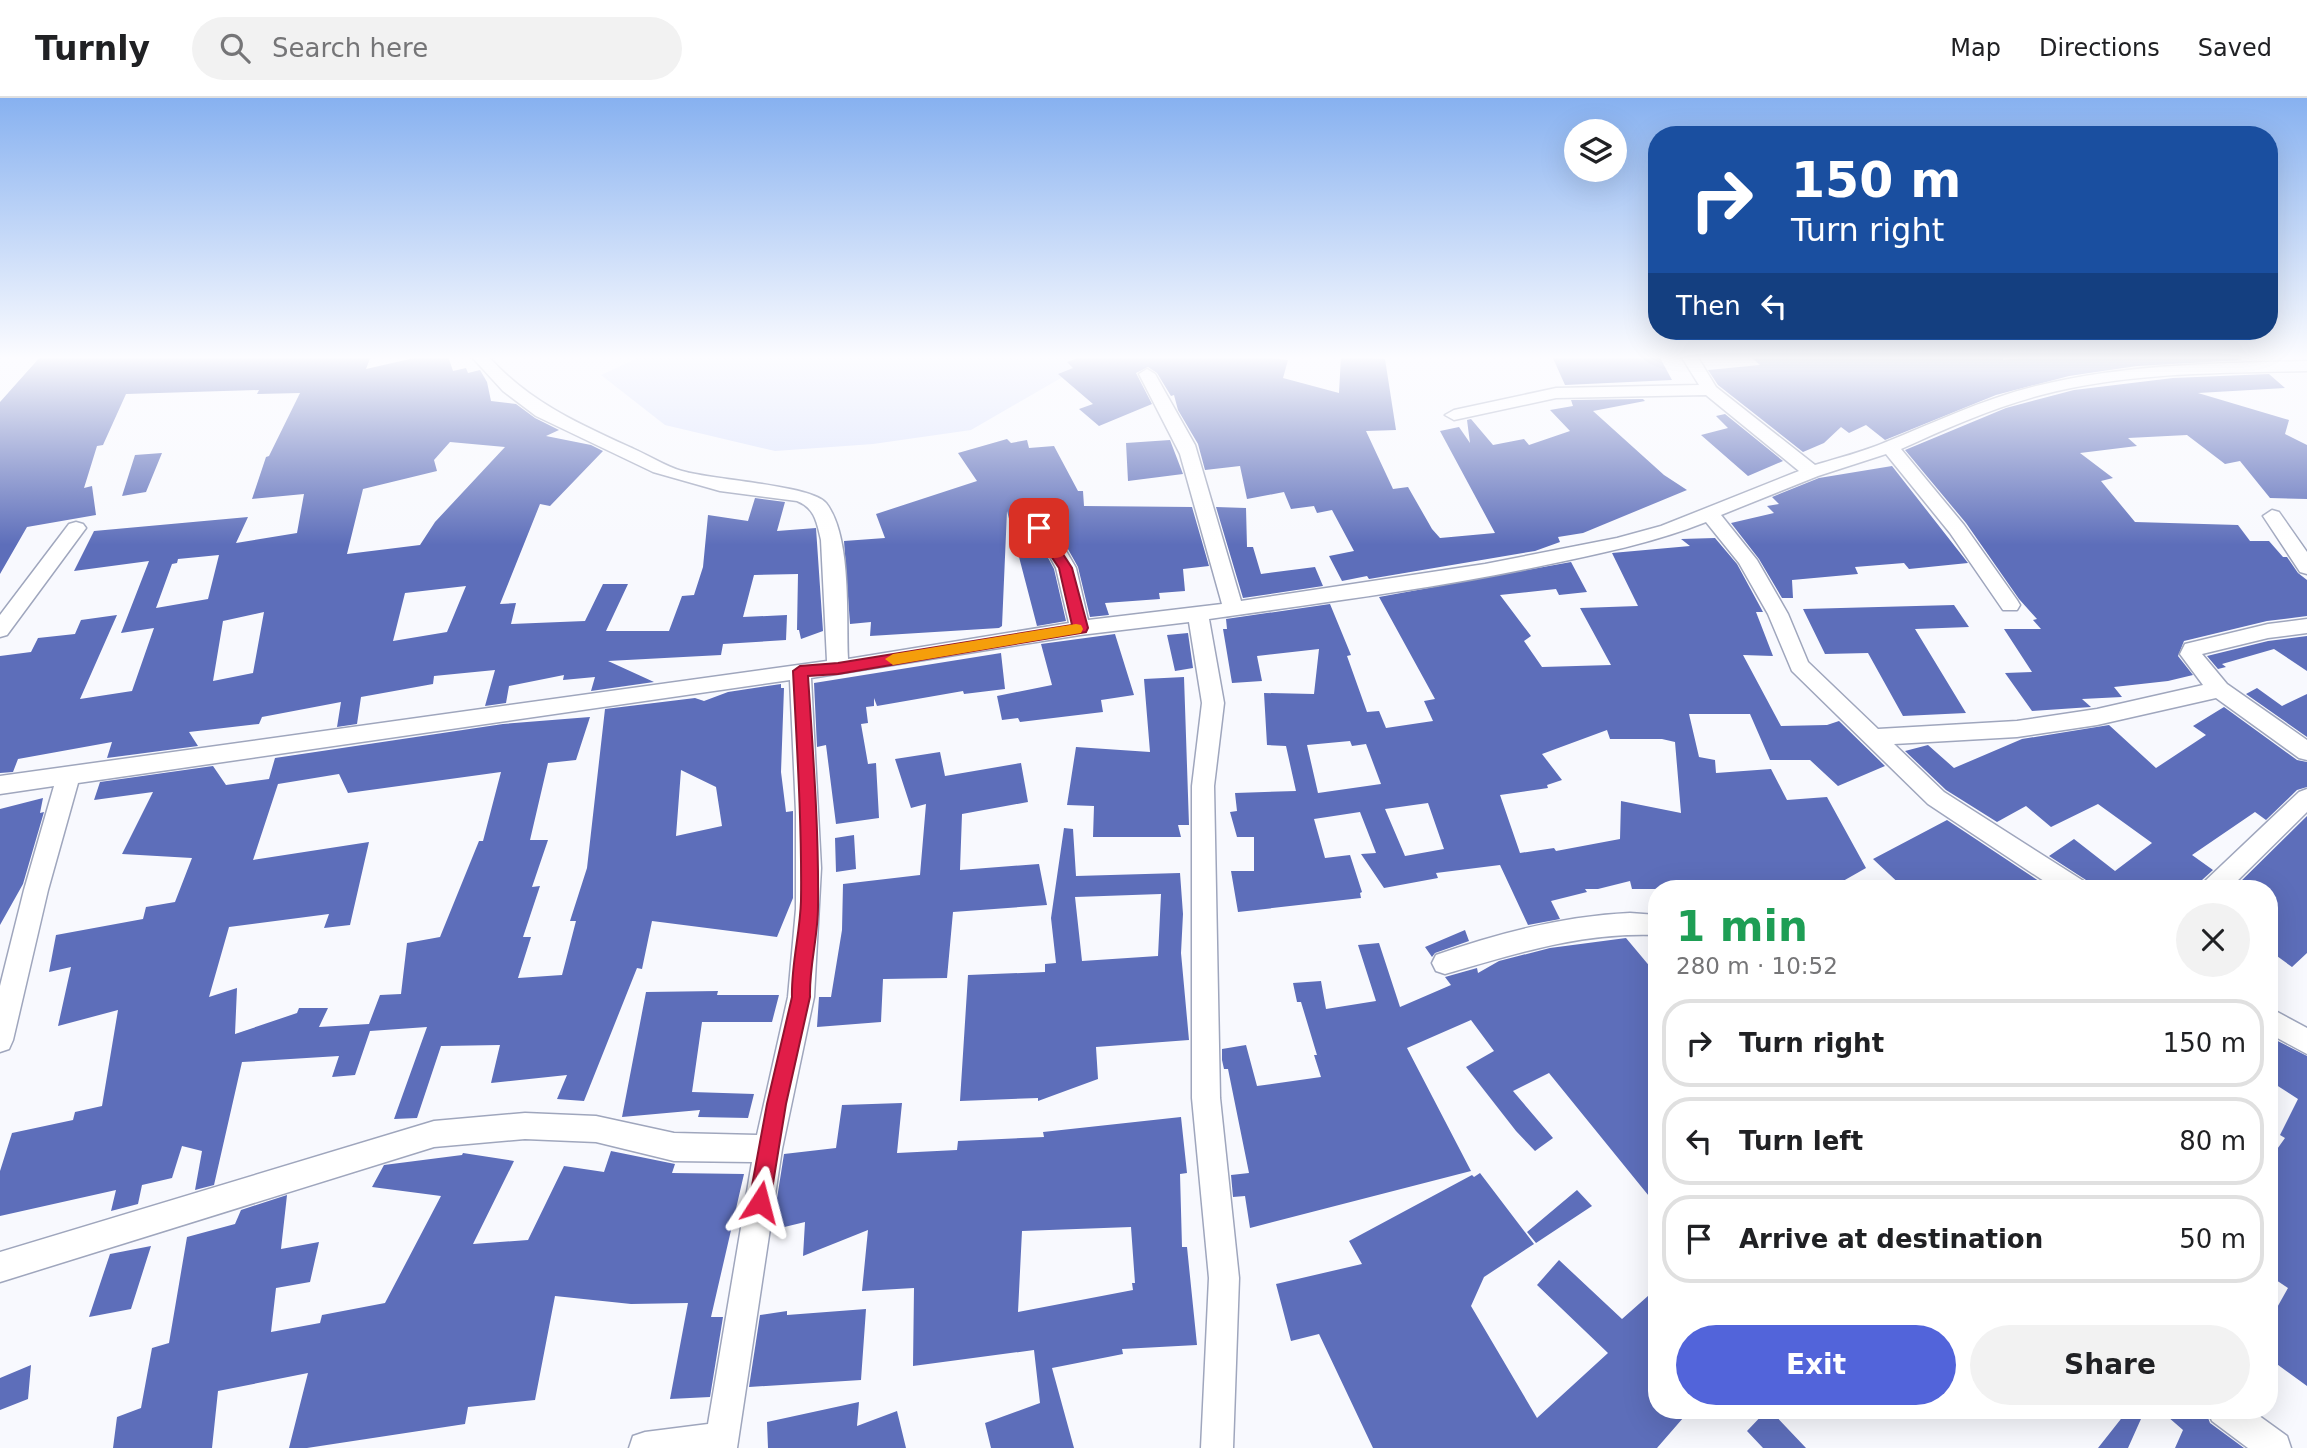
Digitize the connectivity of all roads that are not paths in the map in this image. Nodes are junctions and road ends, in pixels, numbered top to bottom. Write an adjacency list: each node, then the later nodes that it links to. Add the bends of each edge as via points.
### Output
1 (554, 419): 18 (street, via 670,473 713,485 813,499 823,512 830,541)
2 (1746, 419): 6 (street)
3 (1952, 419): 4 (street)
4 (1890, 447): 6 (street); 12 (street, via 1950,520)
5 (1189, 454): 13 (street)
6 (1812, 472): 8 (street)
7 (1024, 509): 16 (street, via 1066,568)
8 (1710, 514): 13 (street, via 1618,544 1485,571); 21 (street, via 1747,560 1799,666)
9 (2272, 516): 11 (street)
10 (76, 528): 17 (street)
11 (2307, 567)
12 (2010, 605)
13 (1233, 608): 14 (street)
14 (1198, 614): 16 (street); 38 (street, via 1213,703 1203,786 1206,1098 1224,1278)
15 (2307, 626): 20 (street, via 2192,649 2196,664)
16 (1080, 628): 18 (street)
17 (0, 629)
18 (838, 668): 19 (street)
19 (800, 671): 23 (street); 33 (street, via 809,916 801,997)
20 (2220, 689): 21 (street, via 2097,717 2017,729); 22 (street)
21 (1876, 737): 26 (street, via 1936,798)
22 (2307, 752)
23 (69, 774): 24 (street); 31 (street)
24 (0, 785)
25 (2307, 798): 27 (street)
26 (2062, 880)
27 (2222, 880)
28 (1648, 924): 29 (street, via 1586,925)
29 (1445, 963)
30 (2278, 1025): 32 (street)
31 (0, 1040)
32 (2307, 1042)
33 (768, 1149): 34 (street, via 674,1147 596,1129 525,1126 434,1134); 36 (street)
34 (0, 1268)
35 (2235, 1419): 39 (street)
36 (722, 1443): 37 (street)
37 (645, 1448)
38 (1217, 1448)
39 (2274, 1448)

